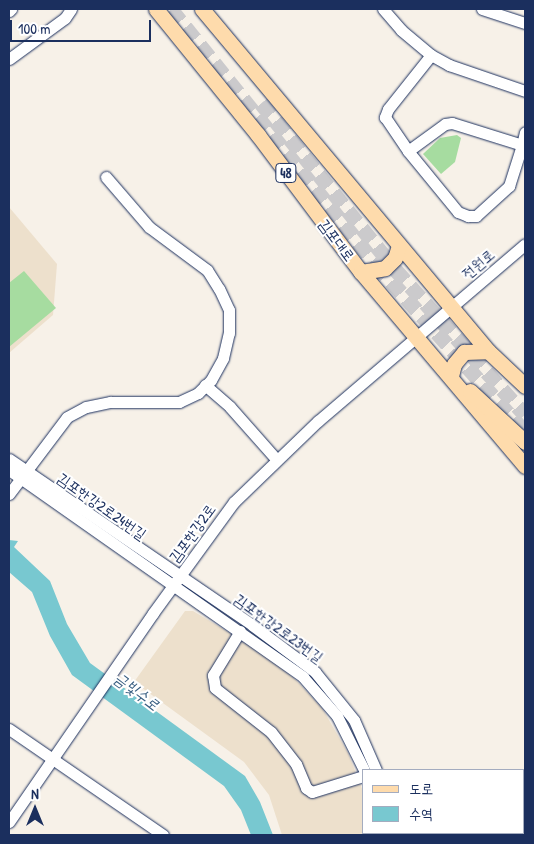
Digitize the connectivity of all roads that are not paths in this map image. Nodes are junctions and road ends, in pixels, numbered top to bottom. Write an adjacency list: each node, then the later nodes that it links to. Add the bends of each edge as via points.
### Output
1 (70, 9): 9 (street, via 65,18)
2 (156, 9): 17 (main road, 김포대로 / 48)
3 (202, 9): 16 (main road)
4 (383, 9): 8 (street, via 401,30)
5 (482, 9): 6 (street)
6 (499, 11): 7 (street)
7 (525, 23)
8 (431, 55): 10 (street, via 449,65); 13 (street, via 385,117)
9 (9, 59)
10 (525, 91)
11 (525, 132): 12 (street)
12 (522, 145): 13 (street, via 452,123 441,126); 13 (street, via 509,186 476,216 458,212)
13 (408, 151)
14 (106, 177): 22 (street, via 149,227 206,270 220,289 229,310 229,333 222,358)
15 (525, 244): 18 (street, 전원로)
16 (399, 246): 17 (main road, via 395,258 385,268); 18 (main road)
17 (361, 272): 19 (main road, 김포대로 / 48)
18 (451, 307): 19 (street, 김포한강2로); 20 (main road)
19 (416, 337): 21 (main road, 김포대로 / 48); 26 (street, 김포한강2로)
20 (488, 351): 21 (main road, via 464,352 454,364); 23 (main road)
21 (451, 376): 24 (main road); 27 (main road, 김포대로)
22 (205, 385): 26 (street, via 230,406); 29 (street, via 179,402 110,402 86,407 67,418)
23 (525, 386)
24 (525, 442)
25 (9, 459): 29 (street, 김포한강2로24번길)
26 (276, 459): 31 (street, 김포한강2로, via 234,502)
27 (525, 466)
28 (9, 470): 29 (street, 김포한강2로24번길)
29 (22, 474): 30 (street); 31 (street, 김포한강2로24번길)
30 (9, 494)
31 (176, 580): 32 (street, 김포한강2로23번길); 34 (street, 김포한강2로); 36 (street, 김포한강2로23번길, via 315,672 354,720)
32 (240, 631): 35 (street, 김포한강2로23번길, via 284,661 314,688 345,728); 37 (street, via 213,675 215,688 270,732 296,764 312,792)
33 (9, 730): 34 (street)
34 (51, 759): 38 (street, 김포한강2로); 39 (street)
35 (364, 769)
36 (376, 769)
37 (362, 776)
38 (9, 822)
39 (163, 835)

